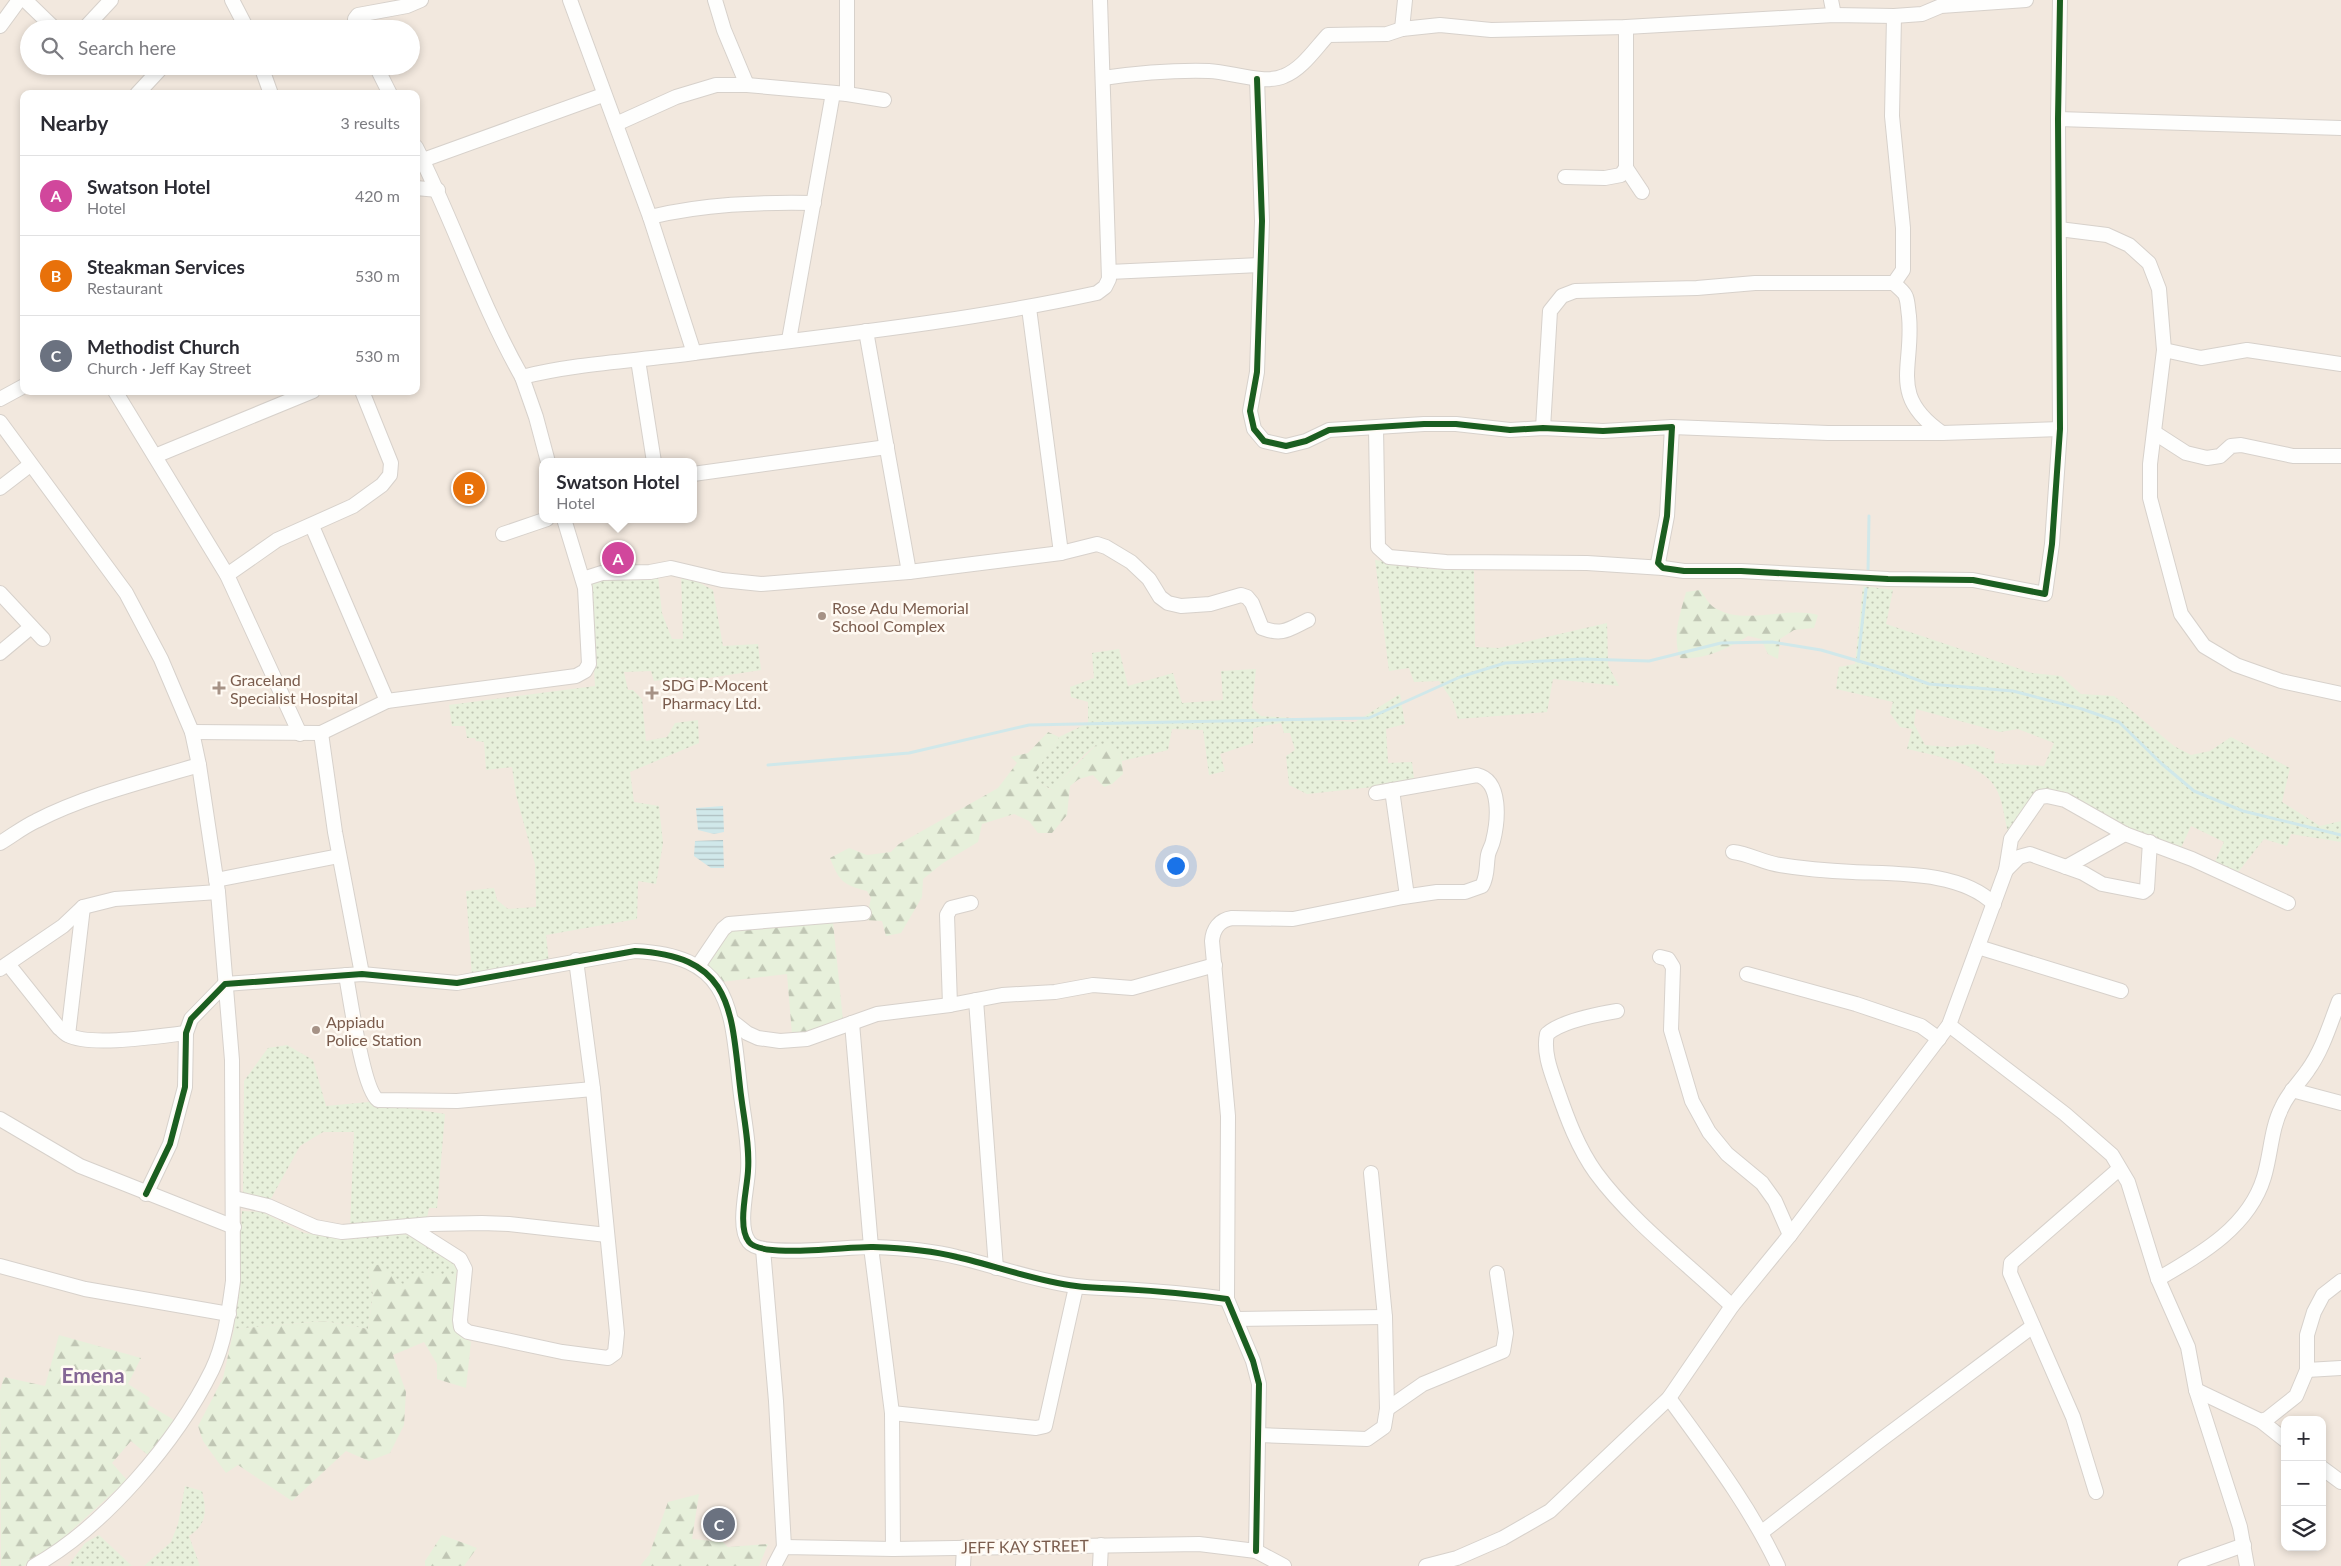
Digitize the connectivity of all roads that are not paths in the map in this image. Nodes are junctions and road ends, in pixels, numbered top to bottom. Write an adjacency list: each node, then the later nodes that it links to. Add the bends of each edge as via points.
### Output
1 (19, 0): 21 (street)
2 (25, 0): 17 (street)
3 (110, 0): 18 (street)
4 (232, 0): 19 (street)
5 (421, 0): 14 (street, via 407,6)
6 (570, 0): 34 (street)
7 (715, 0): 29 (street)
8 (848, 0): 33 (street)
9 (1100, 0): 27 (street)
10 (1405, 0): 23 (street)
11 (1831, 0): 15 (street)
12 (2026, 0): 16 (street, via 1941,6 1922,14)
13 (2060, 0): 36 (street)
14 (368, 6): 20 (street)
15 (1834, 15): 16 (street); 22 (street)
16 (1894, 16): 51 (street, via 1892,116 1903,228 1903,270)
17 (46, 20)
18 (92, 20)
19 (242, 20)
20 (355, 20)
21 (0, 26)
22 (1626, 27): 23 (street, via 1491,30 1440,25); 41 (street)
23 (1402, 29): 28 (street, via 1387,34 1328,35 1295,71 1282,78)
24 (155, 75): 30 (street)
25 (264, 75): 31 (street)
26 (380, 75): 32 (street)
27 (1103, 78): 28 (street, via 1138,73 1210,71); 50 (street)
28 (1257, 79): 49 (street, via 1262,221)
29 (747, 85): 33 (street); 37 (street, via 716,85 676,96)
30 (141, 90)
31 (270, 90)
32 (388, 90)
33 (840, 93): 35 (street); 46 (street)
34 (604, 95): 37 (street); 40 (street)
35 (884, 100)
36 (2058, 120): 38 (street); 48 (street)
37 (616, 124): 47 (street)
38 (2341, 128)
39 (420, 154): 40 (street)
40 (423, 160): 44 (street)
41 (1626, 168): 42 (street, via 1621,175 1605,178); 45 (street)
42 (1565, 177)
43 (420, 188): 44 (street)
44 (438, 190): 59 (street, via 495,329)
45 (1642, 192)
46 (814, 203): 47 (street, via 742,202); 54 (street)
47 (650, 217): 56 (street)
48 (2059, 229): 55 (street, via 2107,235 2129,245 2149,263 2159,288); 69 (street)
49 (1260, 265): 50 (street); 67 (street, via 1257,372 1250,411 1254,429 1264,441 1286,446 1329,430)
50 (1110, 272): 52 (street, via 1105,287 1097,293)
51 (1894, 283): 68 (street, via 1755,283 1574,291 1562,296 1550,311); 70 (street, via 1906,296 1910,328 1905,379 1910,395 1925,421)
52 (1028, 308): 53 (street); 84 (street)
53 (866, 331): 54 (street); 72 (street)
54 (789, 340): 56 (street)
55 (2164, 350): 58 (street, via 2201,358 2247,350); 71 (street)
56 (694, 353): 57 (street)
57 (638, 360): 59 (street, via 586,364); 76 (street)
58 (2341, 364)
59 (522, 377): 75 (street)
60 (20, 388): 64 (street)
61 (117, 395): 73 (street)
62 (303, 395): 73 (street)
63 (364, 395): 82 (street, via 391,463 390,474 382,485 353,506)
64 (0, 399)
65 (0, 422): 77 (street)
66 (1672, 427): 68 (street, via 1603,431); 70 (street, via 1828,433); 85 (street, via 1666,516 1658,563)
67 (1376, 428): 68 (street, via 1456,424 1510,430); 85 (street, via 1378,547 1389,557 1446,562 1587,563)
68 (1543, 428)
69 (2060, 429): 70 (street); 85 (street, via 2045,594 1973,580)
70 (1942, 433)
71 (2155, 433): 74 (street, via 2186,453 2207,458 2220,456 2231,446 2241,445 2294,456); 94 (street, via 2150,464 2150,498 2178,606 2204,646 2236,666 2281,681)
72 (887, 447): 78 (street); 86 (street)
73 (155, 456): 87 (street)
74 (2341, 456)
75 (547, 458)
76 (653, 458)
77 (30, 465): 79 (street); 96 (street, via 126,593 162,659)
78 (697, 473)
79 (0, 488)
80 (539, 522): 83 (street)
81 (565, 523): 88 (street)
82 (312, 526): 87 (street, via 277,540); 95 (street)
83 (503, 534)
84 (1061, 552): 86 (street); 90 (street, via 1097,544 1106,547 1131,562 1150,579 1160,597 1168,603 1181,606 1210,604 1247,596 1262,628 1274,633)
85 (1663, 568)
86 (909, 572): 88 (street, via 761,584 722,580 671,568 593,574)
87 (228, 575): 98 (street)
88 (582, 579): 95 (street, via 589,664 585,671 576,676)
89 (0, 593): 91 (street)
90 (1308, 620)
91 (31, 627): 92 (street); 93 (street)
92 (43, 639)
93 (0, 653)
94 (2341, 694)
95 (387, 701): 97 (street)
96 (192, 732): 98 (street); 99 (street)
97 (321, 733): 98 (street); 106 (street)
98 (300, 734)
99 (199, 765): 104 (street, via 65,808 35,821); 109 (street)
100 (1392, 790): 101 (street); 110 (street); 110 (street, via 1477,775 1491,782 1495,792 1493,840 1487,876 1482,886 1465,892)
101 (1376, 793)
102 (2125, 834): 103 (street); 107 (street); 108 (street, via 2065,800 2040,797 2010,839)
103 (2150, 842): 107 (street, via 2147,889 2143,892 2102,884); 113 (street)
104 (0, 843)
105 (1733, 852): 112 (street, via 1779,865 1854,872 1881,871 1947,880 1974,889)
106 (339, 856): 109 (street); 122 (street)
107 (2066, 867): 108 (street, via 2030,854 2019,857)
108 (2006, 870): 112 (street)
109 (217, 886): 114 (street, via 116,899); 125 (street)
110 (1407, 896): 119 (street, via 1293,919 1223,920 1213,932)
111 (971, 903): 129 (street, via 951,908 946,915)
112 (1994, 904): 116 (street)
113 (2288, 904)
114 (83, 907): 121 (street, via 63,926); 135 (street)
115 (864, 913): 120 (street, via 729,924)
116 (1978, 947): 126 (street); 133 (street)
117 (1660, 957): 148 (street, via 1668,958 1673,967 1671,1030 1692,1100 1709,1132 1728,1154 1762,1182)
118 (576, 960): 120 (street, via 636,951 657,952); 122 (street, via 457,983); 137 (street)
119 (1215, 965): 127 (street, via 1132,988 1093,985); 157 (street, via 1228,1116)
120 (698, 966): 131 (street, via 724,995)
121 (4, 967): 135 (street)
122 (362, 974): 124 (street)
123 (1747, 974): 136 (street, via 1921,1026)
124 (346, 975): 125 (street); 137 (street, via 364,1069 371,1092 378,1100 457,1100)
125 (225, 984): 134 (street, via 191,1019); 144 (street, via 232,1060)
126 (2121, 991)
127 (976, 1000): 129 (street); 152 (street)
128 (2339, 1001): 138 (street, via 2322,1047)
129 (950, 1005): 132 (street, via 877,1014)
130 (1617, 1011): 158 (street, via 1552,1029 1548,1034 1546,1046 1550,1068 1563,1108 1596,1173 1643,1224)
131 (733, 1022): 132 (street, via 758,1038 780,1040 807,1039); 150 (street, via 748,1168 744,1228 748,1241 755,1248)
132 (852, 1023): 149 (street)
133 (1949, 1025): 136 (street); 141 (street, via 2065,1114 2112,1155)
134 (186, 1033): 135 (street, via 126,1039 82,1040); 143 (street, via 185,1087 170,1144)
135 (68, 1036)
136 (1939, 1039): 148 (street)
137 (593, 1088): 147 (street)
138 (2292, 1090): 139 (street); 154 (street, via 2274,1127 2271,1154 2250,1206 2229,1233)
139 (2341, 1103)
140 (0, 1119): 143 (street, via 80,1166)
141 (2119, 1169): 154 (street, via 2128,1182); 162 (street, via 2011,1263 2010,1273)
142 (1371, 1173): 160 (street)
143 (146, 1194): 146 (street)
144 (234, 1198): 145 (street, via 268,1206 315,1227 342,1232); 146 (street)
145 (408, 1226): 147 (street, via 509,1224); 147 (street, via 460,1259 465,1269 460,1320 461,1327 468,1332 562,1352 608,1358 615,1354 618,1333)
146 (234, 1227): 159 (street, via 234,1281)
147 (607, 1235)
148 (1790, 1235): 158 (street)
149 (871, 1247): 150 (street); 152 (street, via 918,1250); 168 (street)
150 (763, 1249): 178 (street)
151 (0, 1266): 159 (street, via 85,1289)
152 (996, 1268): 156 (street)
153 (1497, 1273): 167 (street, via 1506,1333 1503,1351 1423,1384)
154 (2158, 1279): 165 (street, via 2188,1347)
155 (2341, 1281): 164 (street, via 2323,1295 2314,1312 2307,1335)
156 (1076, 1287): 157 (street); 168 (street, via 1045,1426 1036,1428)
157 (1227, 1299): 161 (street)
158 (1732, 1306): 166 (street)
159 (229, 1314): 183 (street, via 212,1369 178,1428 135,1481 90,1525)
160 (1385, 1317): 161 (street); 167 (street)
161 (1235, 1319): 170 (street, via 1259,1384)
162 (2033, 1326): 174 (street, via 2073,1417); 175 (street)
163 (2341, 1368): 164 (street)
164 (2306, 1370): 169 (street, via 2296,1396)
165 (2196, 1390): 169 (street); 177 (street)
166 (1669, 1398): 175 (street, via 1738,1491); 182 (street, via 1550,1511)
167 (1387, 1409): 170 (street, via 1384,1427 1367,1439)
168 (892, 1413): 180 (street)
169 (2261, 1421): 171 (street)
170 (1258, 1435): 181 (street)
171 (2281, 1437)
172 (2326, 1471): 173 (street)
173 (2341, 1482)
174 (2096, 1492)
175 (1762, 1532): 189 (street)
176 (1101, 1545): 179 (street, JEFF KAY STREET); 181 (street, JEFF KAY STREET, via 1199,1544); 186 (street)
177 (2244, 1545): 190 (street); 191 (street)
178 (784, 1547): 180 (street, JEFF KAY STREET); 184 (street)
179 (964, 1547): 180 (street, JEFF KAY STREET); 185 (street)
180 (893, 1549)
181 (1256, 1551): 187 (street, JEFF KAY STREET)
182 (1457, 1562): 188 (street)
183 (34, 1566)
184 (774, 1566)
185 (962, 1566)
186 (1100, 1566)
187 (1284, 1566)
188 (1426, 1566)
189 (1778, 1566)
190 (2185, 1566)
191 (2247, 1566)

